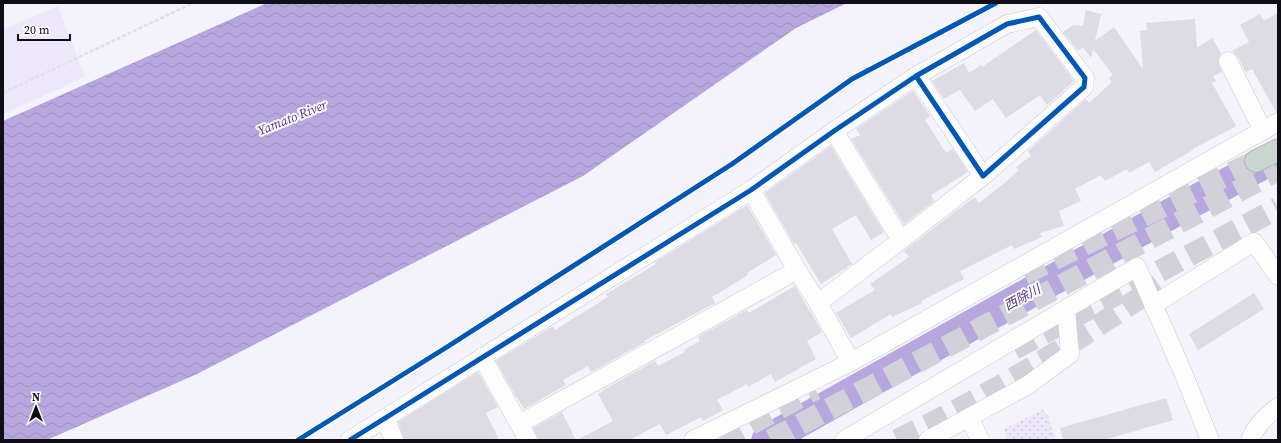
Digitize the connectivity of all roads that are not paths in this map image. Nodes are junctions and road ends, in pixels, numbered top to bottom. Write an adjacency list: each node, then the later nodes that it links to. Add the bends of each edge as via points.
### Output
1 (1228, 61): 5 (street)
2 (916, 76): 4 (street); 8 (street); 8 (street, via 1007,24 1039,17 1085,78 1084,87)
3 (1278, 122): 5 (street)
4 (834, 131): 9 (street); 10 (street)
5 (1263, 132): 17 (street)
6 (1278, 150): 7 (highway)
7 (1256, 161)
8 (983, 176): 10 (street)
9 (751, 190): 11 (street); 16 (street)
10 (901, 240): 13 (street)
11 (797, 270): 13 (street); 21 (street)
12 (1278, 276): 14 (street, via 1254,242)
13 (818, 303): 17 (street)
14 (1153, 305): 15 (street, via 1137,267); 29 (street)
15 (1066, 309): 19 (street, via 1070,354 1028,385); 26 (street)
16 (482, 357): 20 (street); 21 (street)
17 (851, 362): 25 (street)
18 (1278, 407): 30 (street, via 1259,425)
19 (969, 417): 27 (street); 28 (street)
20 (385, 418): 22 (street); 23 (street)
21 (519, 424): 24 (street)
22 (350, 440)
23 (394, 440)
24 (528, 440)
25 (693, 440)
26 (844, 440)
27 (928, 440)
28 (980, 440)
29 (1210, 440)
30 (1250, 440)

